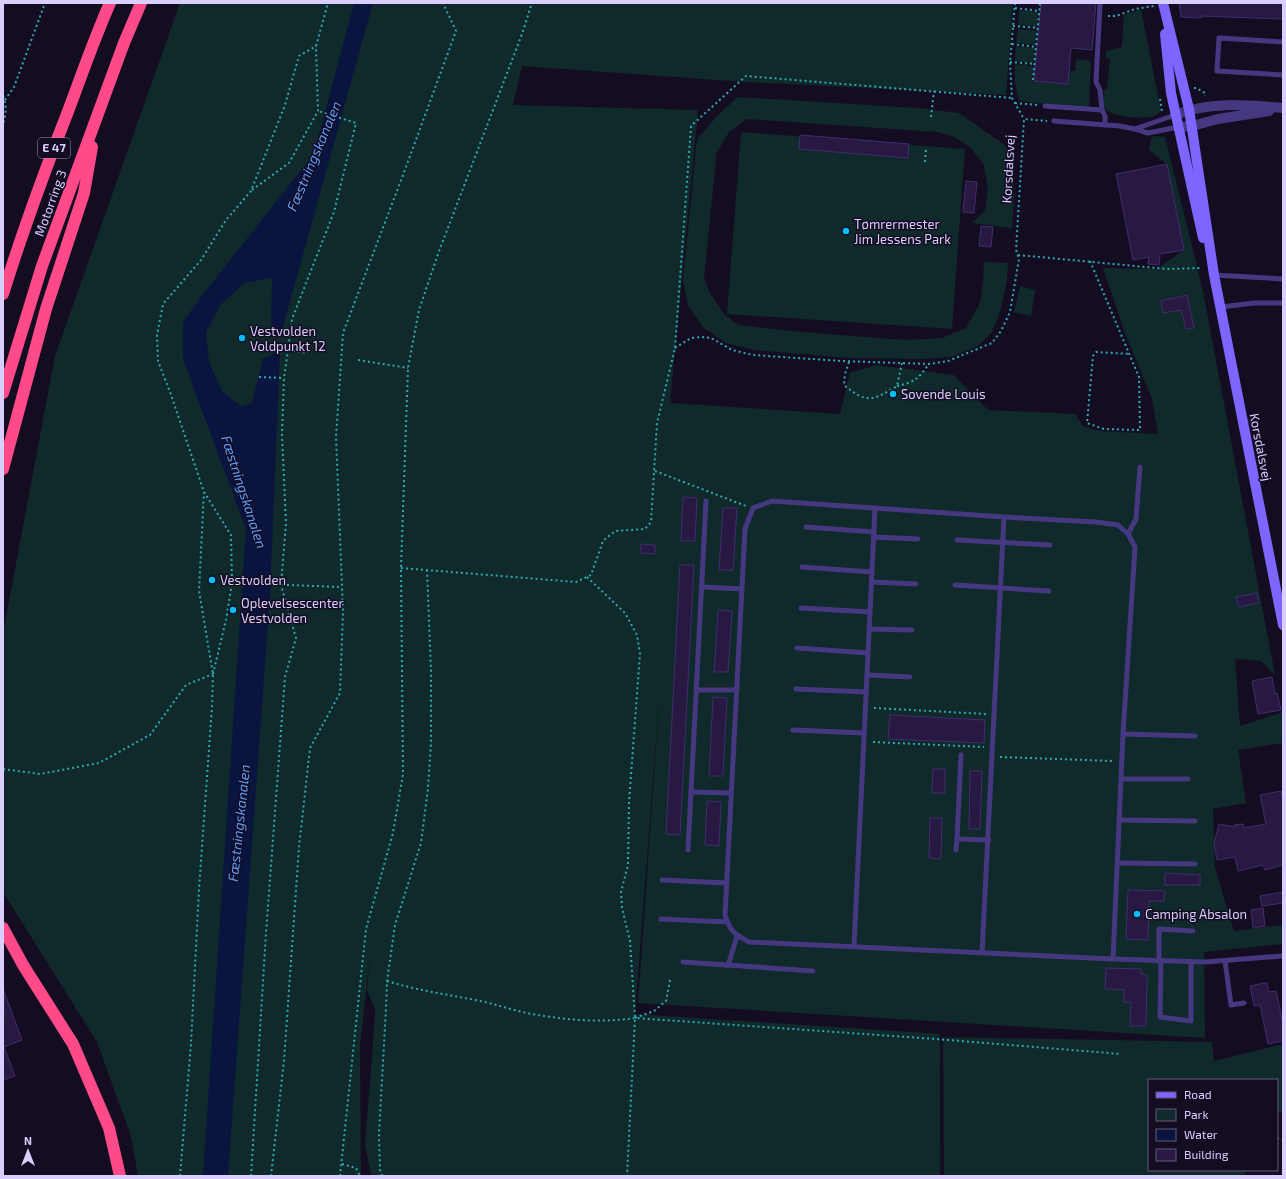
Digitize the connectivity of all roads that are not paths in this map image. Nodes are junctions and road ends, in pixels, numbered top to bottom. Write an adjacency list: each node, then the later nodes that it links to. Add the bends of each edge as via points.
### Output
1 (110, 3): 20 (highway, Motorring 3 / E 47, via 44,174)
2 (141, 3): 13 (highway, Motorring 3 / E 47)
3 (1100, 3): 9 (lane, via 1096,82 1100,90)
4 (1163, 4): 10 (street, Korsdalsvej); 11 (street, Korsdalsvej, via 1169,82)
5 (1283, 42): 6 (lane, via 1219,38 1218,71)
6 (1283, 75)
7 (1045, 106): 9 (lane)
8 (1283, 108): 10 (street, via 1215,105); 15 (street)
9 (1102, 110): 14 (lane, via 1106,116)
10 (1189, 110): 11 (street); 15 (street, Korsdalsvej)
11 (1176, 115): 16 (street, Korsdalsvej); 17 (lane)
12 (1054, 121): 14 (lane)
13 (96, 122): 23 (highway, Motorring 3 / E 47, via 42,266); 25 (highway, via 84,193 46,309)
14 (1105, 125): 17 (lane)
15 (1192, 126): 16 (street); 18 (street, Korsdalsvej)
16 (1178, 128): 17 (lane, via 1148,133); 18 (street, Korsdalsvej, via 1202,237)
17 (1135, 129)
18 (1213, 271): 19 (lane); 22 (street, Korsdalsvej)
19 (1283, 279)
20 (3, 294)
21 (1283, 303): 22 (lane)
22 (1220, 307): 47 (street, Korsdalsvej)
23 (3, 393)
24 (1140, 467): 31 (lane, via 1136,519)
25 (3, 469)
26 (706, 501): 41 (lane)
27 (875, 508): 28 (lane); 30 (lane); 42 (lane, via 772,500 753,508 745,529)
28 (1004, 517): 31 (lane, via 1118,525); 34 (lane)
29 (806, 527): 30 (lane)
30 (874, 534): 32 (lane); 37 (lane)
31 (1128, 534): 60 (lane, via 1136,547)
32 (918, 539)
33 (957, 540): 34 (lane)
34 (1003, 542): 35 (lane); 43 (lane)
35 (1050, 545)
36 (802, 567): 37 (lane)
37 (872, 572): 38 (lane)
38 (872, 582): 39 (lane); 46 (lane)
39 (916, 584)
40 (955, 585): 43 (lane)
41 (702, 587): 42 (lane); 55 (lane)
42 (742, 588): 56 (lane)
43 (1001, 588): 44 (lane); 70 (lane)
44 (1049, 591)
45 (801, 608): 46 (lane)
46 (870, 612): 48 (lane)
47 (1283, 625)
48 (870, 629): 49 (lane); 51 (lane)
49 (912, 630)
50 (797, 648): 51 (lane)
51 (868, 653): 52 (lane)
52 (868, 675): 53 (lane); 57 (lane)
53 (910, 677)
54 (796, 689): 57 (lane)
55 (697, 690): 56 (lane); 65 (lane)
56 (736, 690): 66 (lane)
57 (866, 692): 59 (lane)
58 (793, 730): 59 (lane)
59 (864, 733): 82 (lane)
60 (1123, 734): 61 (lane); 63 (lane)
61 (1195, 736)
62 (961, 755): 69 (lane)
63 (1121, 779): 64 (lane); 67 (lane)
64 (1188, 779)
65 (691, 792): 66 (lane); 71 (lane)
66 (731, 793): 76 (lane)
67 (1119, 820): 68 (lane); 73 (lane)
68 (1195, 821)
69 (957, 839): 70 (lane); 72 (lane)
70 (989, 840): 83 (lane)
71 (688, 850)
72 (956, 850)
73 (1118, 863): 74 (lane); 85 (lane)
74 (1195, 864)
75 (662, 880): 76 (lane)
76 (727, 884): 78 (lane)
77 (661, 919): 78 (lane)
78 (727, 922): 81 (lane)
79 (3, 928): 93 (highway, via 73,1044 109,1128)
80 (1193, 931): 86 (lane, via 1159,929)
81 (737, 936): 82 (lane, via 750,942); 90 (lane)
82 (854, 946): 83 (lane)
83 (982, 953): 85 (lane)
84 (1283, 956): 88 (lane)
85 (1113, 959): 86 (lane)
86 (1160, 961): 87 (lane); 87 (lane, via 1160,1017 1191,1021)
87 (1192, 961): 88 (lane)
88 (1225, 961): 92 (lane, via 1231,1005)
89 (683, 962): 90 (lane)
90 (728, 966): 91 (lane)
91 (813, 971)
92 (1244, 1003)
93 (120, 1176)

